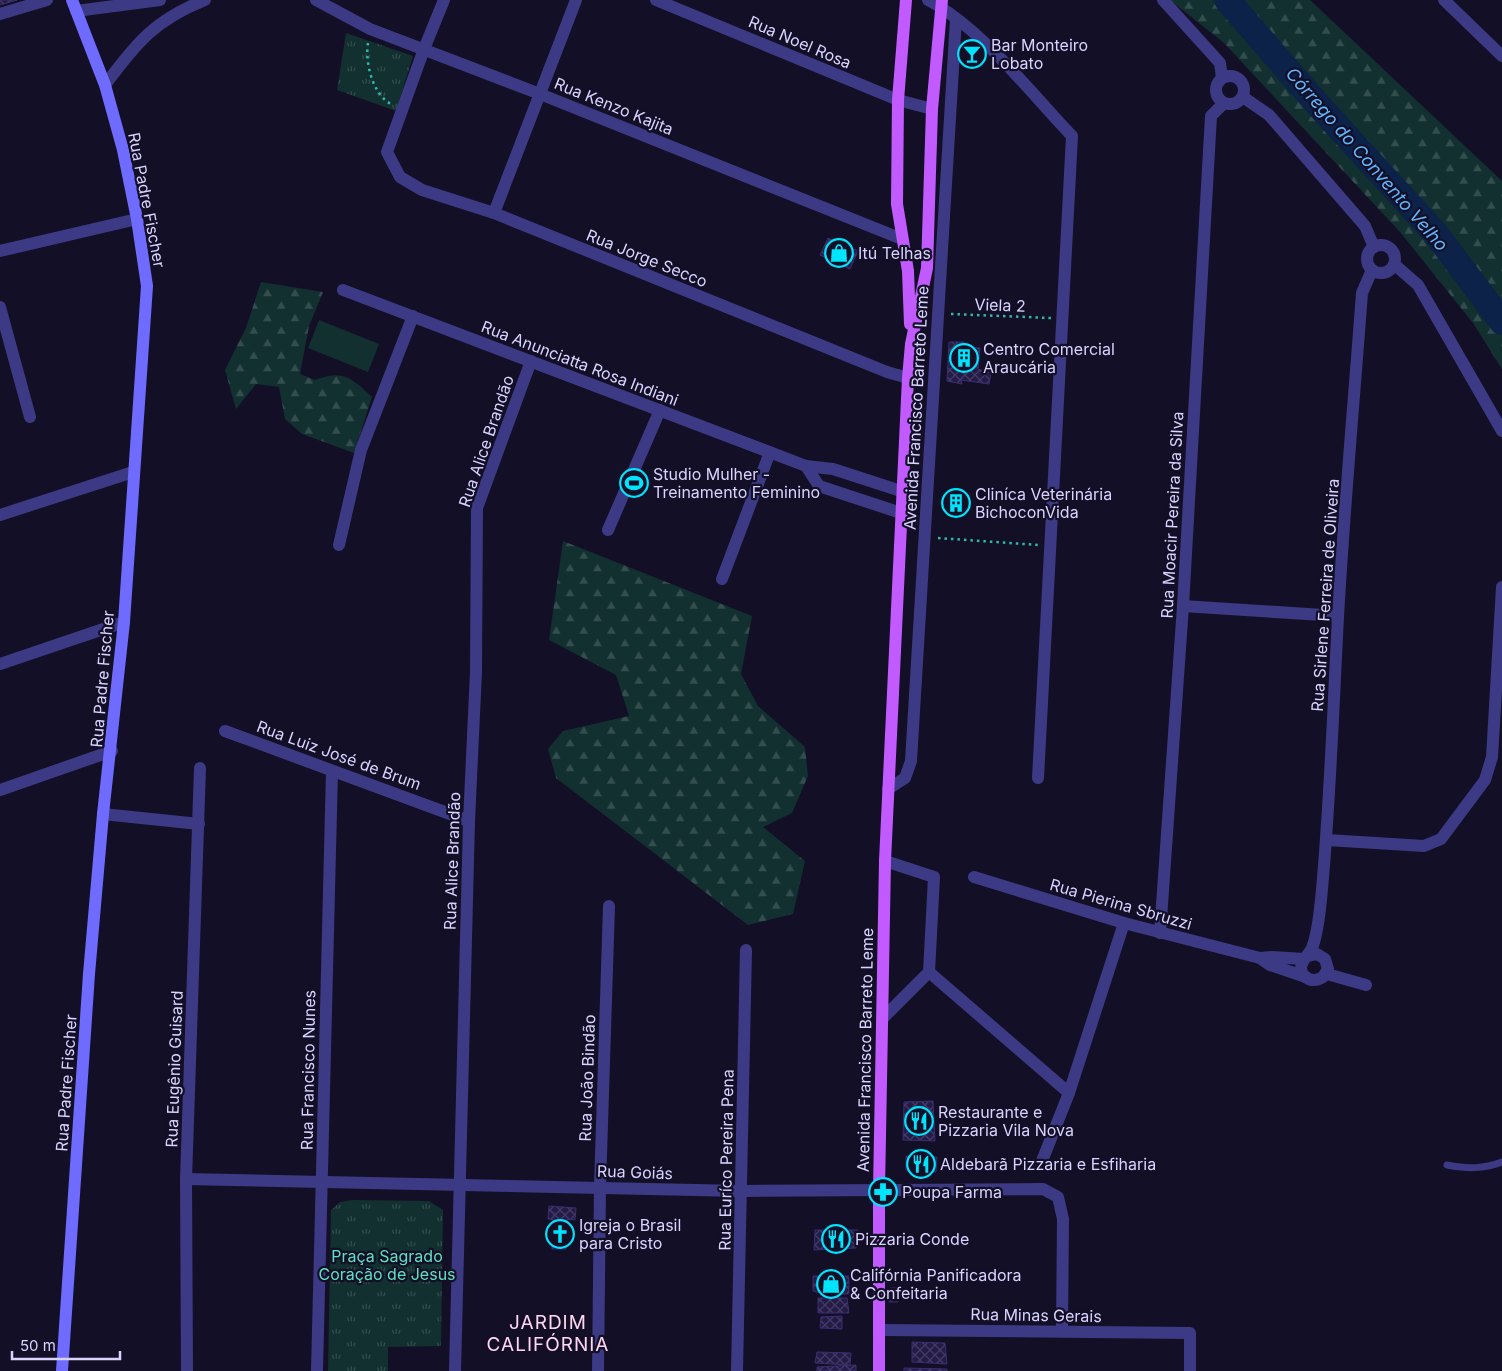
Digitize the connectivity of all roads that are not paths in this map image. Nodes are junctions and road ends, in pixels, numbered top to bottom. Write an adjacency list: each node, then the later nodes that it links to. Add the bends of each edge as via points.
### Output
1 (48, 0): 14 (street)
2 (158, 0): 13 (street); 16 (street)
3 (206, 0): 16 (street)
4 (316, 0): 17 (street, Rua Kenzo Kajita, via 370,29)
5 (444, 0): 17 (street)
6 (576, 0): 21 (street)
7 (656, 0): 23 (street, Rua Noel Rosa)
8 (906, 0): 23 (main road, Avenida Francisco Barreto Leme)
9 (928, 0): 12 (street)
10 (1163, 0): 19 (street, via 1220,63)
11 (1444, 0): 18 (street)
12 (940, 2): 15 (street); 25 (main road, Avenida Francisco Barreto Leme)
13 (74, 5): 20 (main road, Rua Padre Fischer)
14 (0, 14)
15 (956, 19): 60 (street, via 987,46 1072,136); 61 (street, Avenida Francisco Barreto Leme, via 911,761 905,778)
16 (164, 20): 20 (street, via 131,50)
17 (424, 49): 21 (street, Rua Kenzo Kajita); 26 (street, Rua Jorge Secco, via 387,152 400,177 422,190)
18 (1502, 56)
19 (1222, 78): 22 (street, via 1237,78 1245,90); 24 (street, via 1215,91)
20 (106, 85): 27 (main road, Rua Padre Fischer)
21 (540, 94): 26 (street); 28 (street, Rua Kenzo Kajita)
22 (1243, 97): 24 (street, via 1238,103); 29 (street, via 1269,114 1366,226)
23 (898, 100): 25 (street, Rua Noel Rosa); 28 (main road, Avenida Francisco Barreto Leme, via 897,204)
24 (1223, 104): 52 (street, Rua Moacir Pereira da Silva, via 1211,116)
25 (932, 108): 36 (main road, Avenida Francisco Barreto Leme, via 928,268)
26 (494, 213): 38 (street, Rua Jorge Secco)
27 (137, 219): 30 (street); 44 (main road, Rua Padre Fischer, via 147,286)
28 (902, 239): 36 (main road, Avenida Francisco Barreto Leme, via 908,271)
29 (1374, 247): 31 (street, via 1391,248 1396,256); 32 (street, via 1367,262)
30 (0, 251)
31 (1395, 265): 32 (street, via 1389,272 1380,274); 41 (street, via 1418,286)
32 (1372, 270): 53 (street, Rua Sirlene Ferreira de Oliveira, via 1362,293)
33 (343, 290): 35 (street, Rua Anunciatta Rosa Indiani)
34 (0, 307): 40 (street)
35 (413, 316): 37 (street, Rua Anunciatta Rosa Indiani); 49 (street, via 361,450)
36 (911, 344): 38 (main road, Avenida Francisco Barreto Leme)
37 (531, 361): 39 (street, Rua Anunciatta Rosa Indiani); 64 (street, Rua Alice Brandão, via 477,508 476,672)
38 (908, 378): 45 (main road, Avenida Francisco Barreto Leme)
39 (660, 410): 42 (street, Rua Anunciatta Rosa Indiani); 48 (street)
40 (30, 417)
41 (1502, 431)
42 (770, 452): 43 (street, Rua Anunciatta Rosa Indiani); 50 (street)
43 (806, 466): 45 (street, Rua Anunciatta Rosa Indiani, via 832,469); 46 (street, via 820,486)
44 (133, 472): 47 (street); 54 (main road, Rua Padre Fischer)
45 (901, 491): 46 (main road, Avenida Francisco Barreto Leme)
46 (901, 513): 61 (main road, Avenida Francisco Barreto Leme)
47 (0, 515)
48 (608, 530)
49 (339, 545)
50 (722, 579)
51 (1502, 587): 66 (street, via 1492,757 1485,780 1441,839 1424,846)
52 (1183, 606): 53 (street); 72 (street, Rua Moacir Pereira da Silva)
53 (1338, 616): 66 (street, Rua Sirlene Ferreira de Oliveira)
54 (124, 622): 55 (street); 57 (main road, Rua Padre Fischer)
55 (0, 664)
56 (225, 731): 59 (street, Rua Luiz José de Brum)
57 (112, 751): 62 (street); 63 (main road, Rua Padre Fischer)
58 (200, 768): 65 (street, Rua Eugênio Guisard)
59 (332, 771): 64 (street, Rua Luiz José de Brum); 87 (street, Rua Francisco Nunes)
60 (1038, 778)
61 (888, 789): 67 (main road, Avenida Francisco Barreto Leme)
62 (0, 790)
63 (103, 814): 65 (street); 94 (main road, Rua Padre Fischer)
64 (469, 820): 88 (street, Rua Alice Brandão)
65 (199, 824): 86 (street, Rua Eugênio Guisard)
66 (1327, 840): 71 (street, Rua Sirlene Ferreira de Oliveira)
67 (885, 861): 77 (street, via 934,877); 81 (main road, Avenida Francisco Barreto Leme)
68 (974, 877): 70 (street, Rua Pierina Sbruzzi)
69 (609, 906): 89 (street, Rua João Bindão)
70 (1124, 923): 72 (street, Rua Pierina Sbruzzi); 82 (street)
71 (1318, 925): 74 (street, Rua Sirlene Ferreira de Oliveira); 76 (street, Rua Sirlene Ferreira de Oliveira)
72 (1160, 933): 75 (street, Rua Pierina Sbruzzi)
73 (746, 950): 91 (street, Rua Euríco Pereira Pena)
74 (1322, 956): 76 (street, via 1317,954); 78 (street, via 1328,964)
75 (1260, 958): 76 (street, Rua Pierina Sbruzzi); 79 (street, Rua Pierina Sbruzzi, via 1270,965)
76 (1306, 958): 79 (street, via 1301,968)
77 (929, 972): 81 (street); 82 (street)
78 (1326, 974): 79 (street, via 1314,981); 80 (street)
79 (1306, 977)
80 (1366, 985)
81 (882, 1018): 90 (main road, Avenida Francisco Barreto Leme)
82 (1069, 1093): 83 (street)
83 (1042, 1161)
84 (1502, 1162): 85 (lane, via 1486,1168 1465,1169)
85 (1447, 1165)
86 (186, 1179): 87 (street, Rua Goiás); 95 (street, Rua Eugênio Guisard)
87 (322, 1183): 88 (street, Rua Goiás); 96 (street, Rua Francisco Nunes)
88 (461, 1184): 89 (street, Rua Goiás); 97 (street, Rua Alice Brandão)
89 (600, 1187): 91 (street, Rua Goiás); 98 (street, Rua João Bindão)
90 (878, 1190): 91 (street, Rua Goiás); 92 (main road, Avenida Francisco Barreto Leme); 93 (street, Rua Goiás, via 1043,1189 1058,1197 1063,1219)
91 (742, 1191): 99 (street, Rua Euríco Pereira Pena)
92 (881, 1330): 93 (street, Rua Minas Gerais); 100 (main road, Avenida Francisco Barreto Leme)
93 (1062, 1331): 101 (street, Rua Minas Gerais, via 1190,1333)
94 (62, 1371)
95 (187, 1371)
96 (317, 1371)
97 (456, 1371)
98 (598, 1371)
99 (737, 1371)
100 (879, 1371)
101 (1190, 1371)

